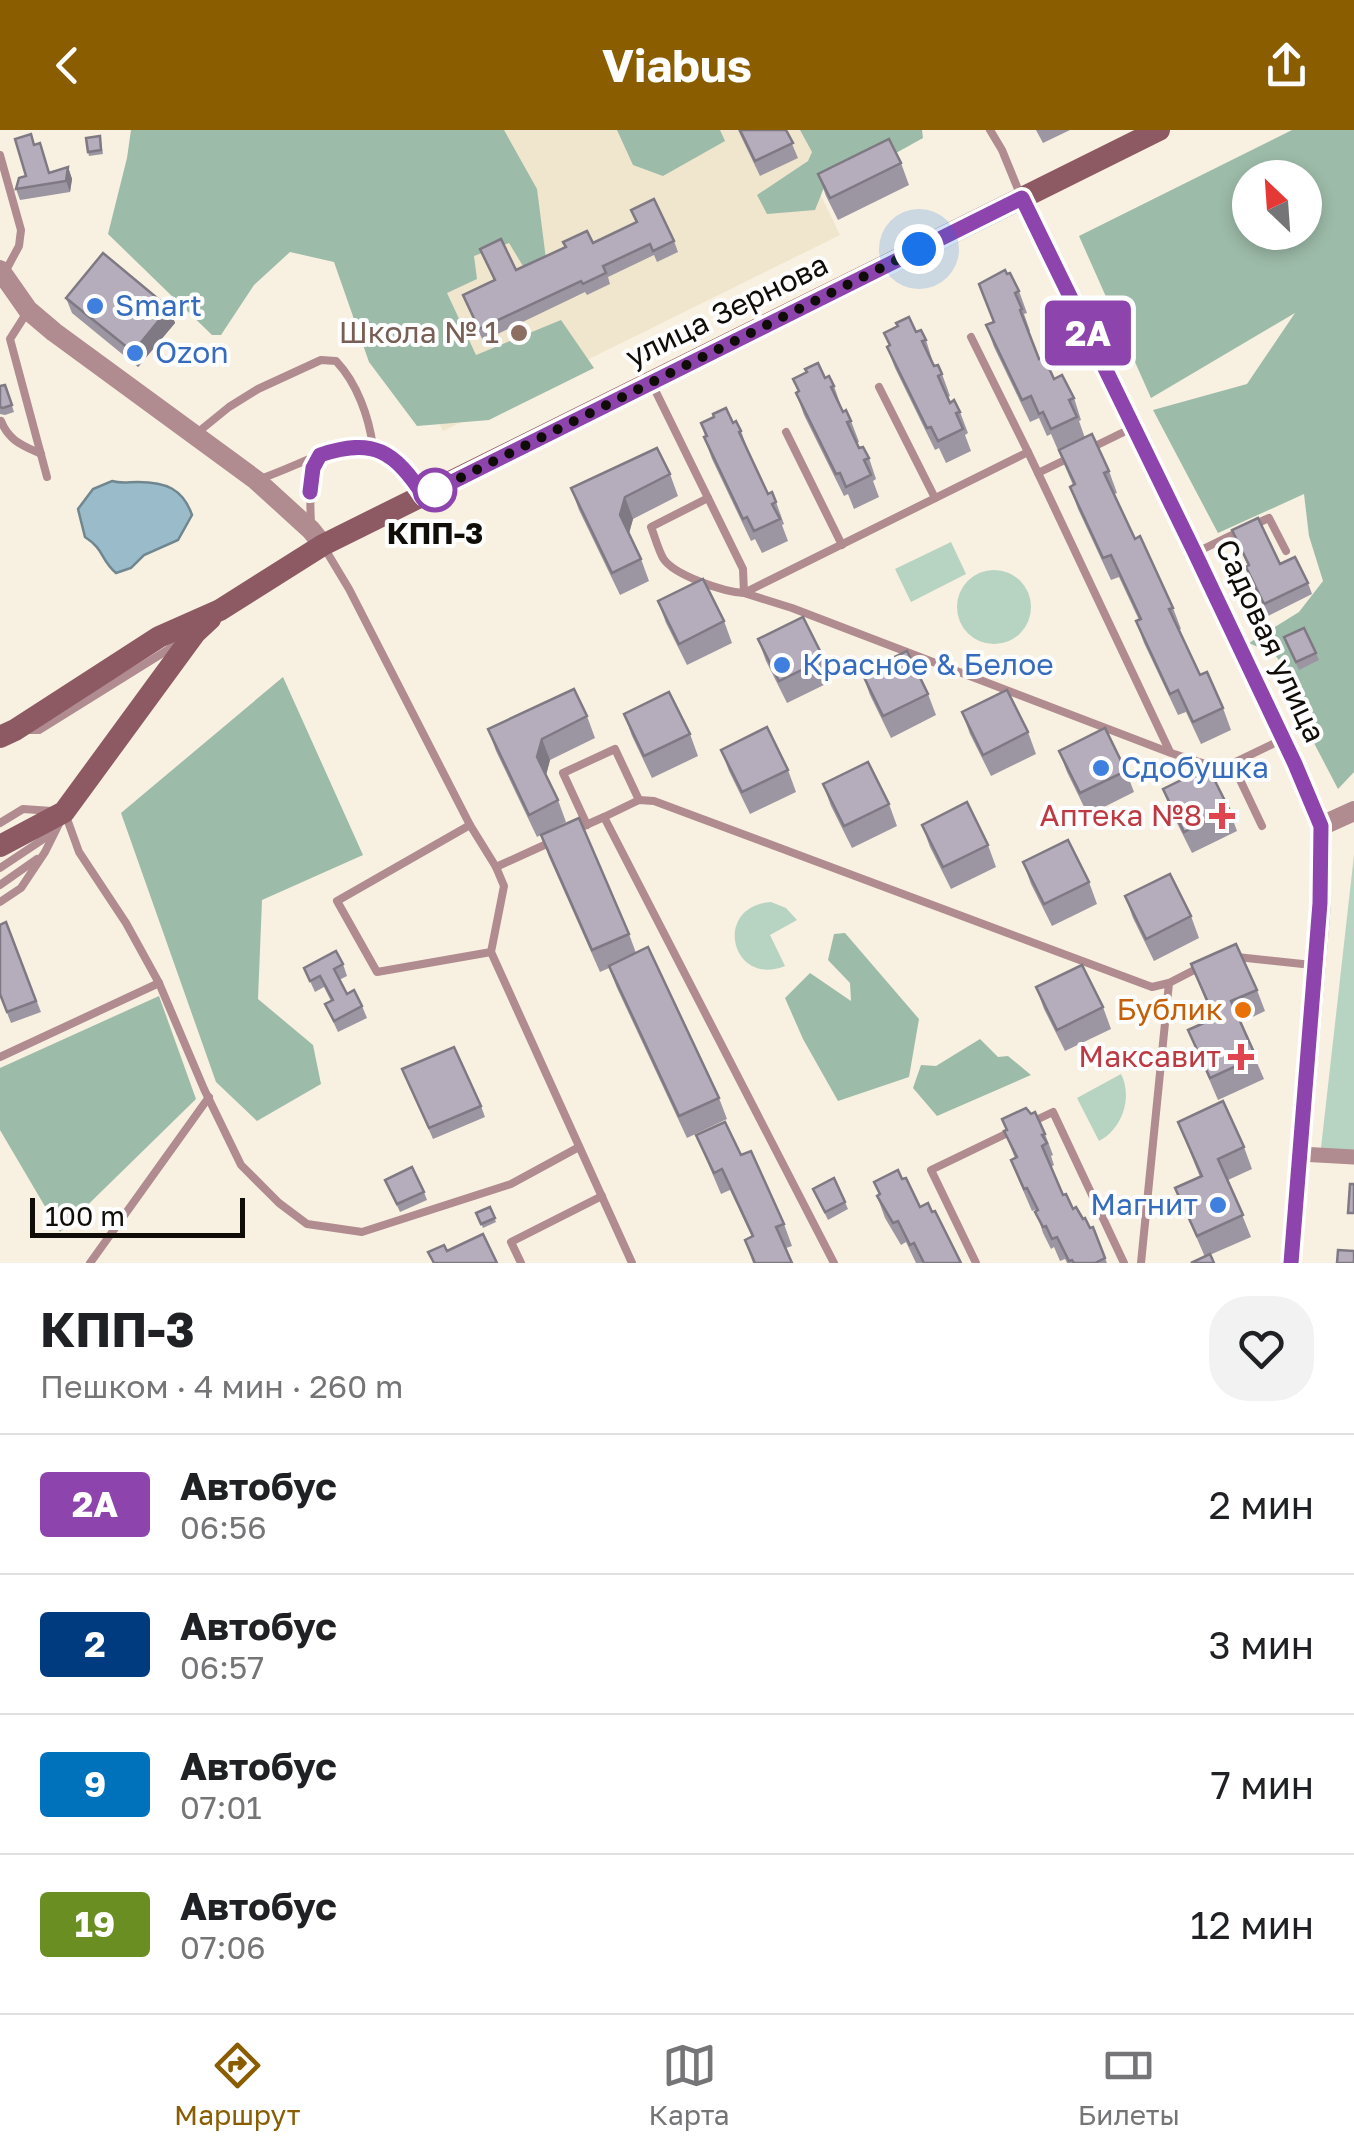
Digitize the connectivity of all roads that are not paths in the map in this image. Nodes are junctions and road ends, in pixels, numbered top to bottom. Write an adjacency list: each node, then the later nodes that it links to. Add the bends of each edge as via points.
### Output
1 (990, 130): 4 (lane)
2 (1159, 130): 4 (main road, улица Зернова)
3 (0, 155): 5 (lane, via 21,230)
4 (1022, 198): 10 (main road, улица Зернова); 13 (street, Садовая улица)
5 (2, 272): 6 (street)
6 (28, 310): 8 (lane); 15 (street)
7 (971, 338): 17 (lane)
8 (10, 339): 9 (lane); 18 (lane)
9 (0, 346)
10 (652, 382): 23 (main road, улица Зернова); 24 (lane)
11 (879, 387): 25 (lane)
12 (2, 421): 18 (lane, via 14,441)
13 (1134, 427): 20 (lane); 29 (street, Садовая улица)
14 (786, 432): 27 (lane)
15 (196, 435): 16 (lane, via 258,389 321,360 336,360 370,426); 22 (street)
16 (373, 447): 19 (lane); 23 (lane, via 409,474)
17 (1028, 452): 20 (lane); 25 (lane)
18 (41, 454): 21 (lane)
19 (320, 455): 22 (lane); 26 (lane, via 310,492)
20 (1038, 473): 35 (lane)
21 (47, 477)
22 (256, 480): 26 (street)
23 (424, 496): 26 (main road, улица Зернова)
24 (708, 498): 30 (lane, via 744,569); 30 (lane, via 651,527 664,562 725,592)
25 (935, 498): 27 (lane)
26 (317, 538): 31 (main road, улица Зернова); 43 (lane)
27 (842, 545): 30 (lane)
28 (1286, 551): 29 (lane, via 1269,518)
29 (1195, 553): 34 (street, Садовая улица)
30 (744, 593): 35 (lane)
31 (220, 610): 32 (main road); 33 (main road, via 159,637)
32 (195, 633): 33 (lane, via 40,730); 40 (main road)
33 (4, 735)
34 (1283, 739): 36 (lane); 45 (street, Садовая улица)
35 (1171, 754): 36 (lane, via 1221,769)
36 (1232, 763): 44 (lane)
37 (639, 800): 39 (lane); 42 (lane, via 615,749 564,773); 58 (lane, via 1152,987)
38 (1354, 811): 45 (street)
39 (604, 817): 42 (lane); 69 (lane)
40 (61, 821): 41 (lane, via 23,809); 48 (main road); 49 (lane); 51 (lane); 59 (lane)
41 (0, 822)
42 (587, 824): 46 (lane)
43 (470, 825): 50 (lane); 54 (lane, via 337,901 376,972)
44 (1262, 826)
45 (1321, 826): 57 (street, Садовая улица)
46 (572, 832)
47 (557, 839): 50 (lane)
48 (0, 846)
49 (45, 852): 52 (lane); 53 (lane, via 21,888)
50 (496, 867): 54 (lane, via 504,886)
51 (0, 868)
52 (0, 885)
53 (0, 902)
54 (491, 952): 62 (lane)
55 (1224, 958): 57 (lane)
56 (1213, 961): 58 (lane)
57 (1316, 965): 63 (street, Садовая улица)
58 (1169, 983): 72 (lane)
59 (159, 984): 60 (lane); 61 (lane)
60 (0, 1057)
61 (208, 1097): 62 (lane, via 241,1165 279,1204 307,1224 362,1232 511,1184); 66 (lane)
62 (579, 1147): 65 (lane)
63 (1300, 1154): 64 (street); 73 (street, Садовая улица)
64 (1354, 1156)
65 (602, 1196): 67 (lane, via 511,1242); 68 (lane)
66 (90, 1263)
67 (521, 1263)
68 (632, 1263)
69 (834, 1263)
70 (976, 1263): 71 (lane, via 931,1170 1052,1112)
71 (1124, 1263)
72 (1141, 1263)
73 (1291, 1263)

